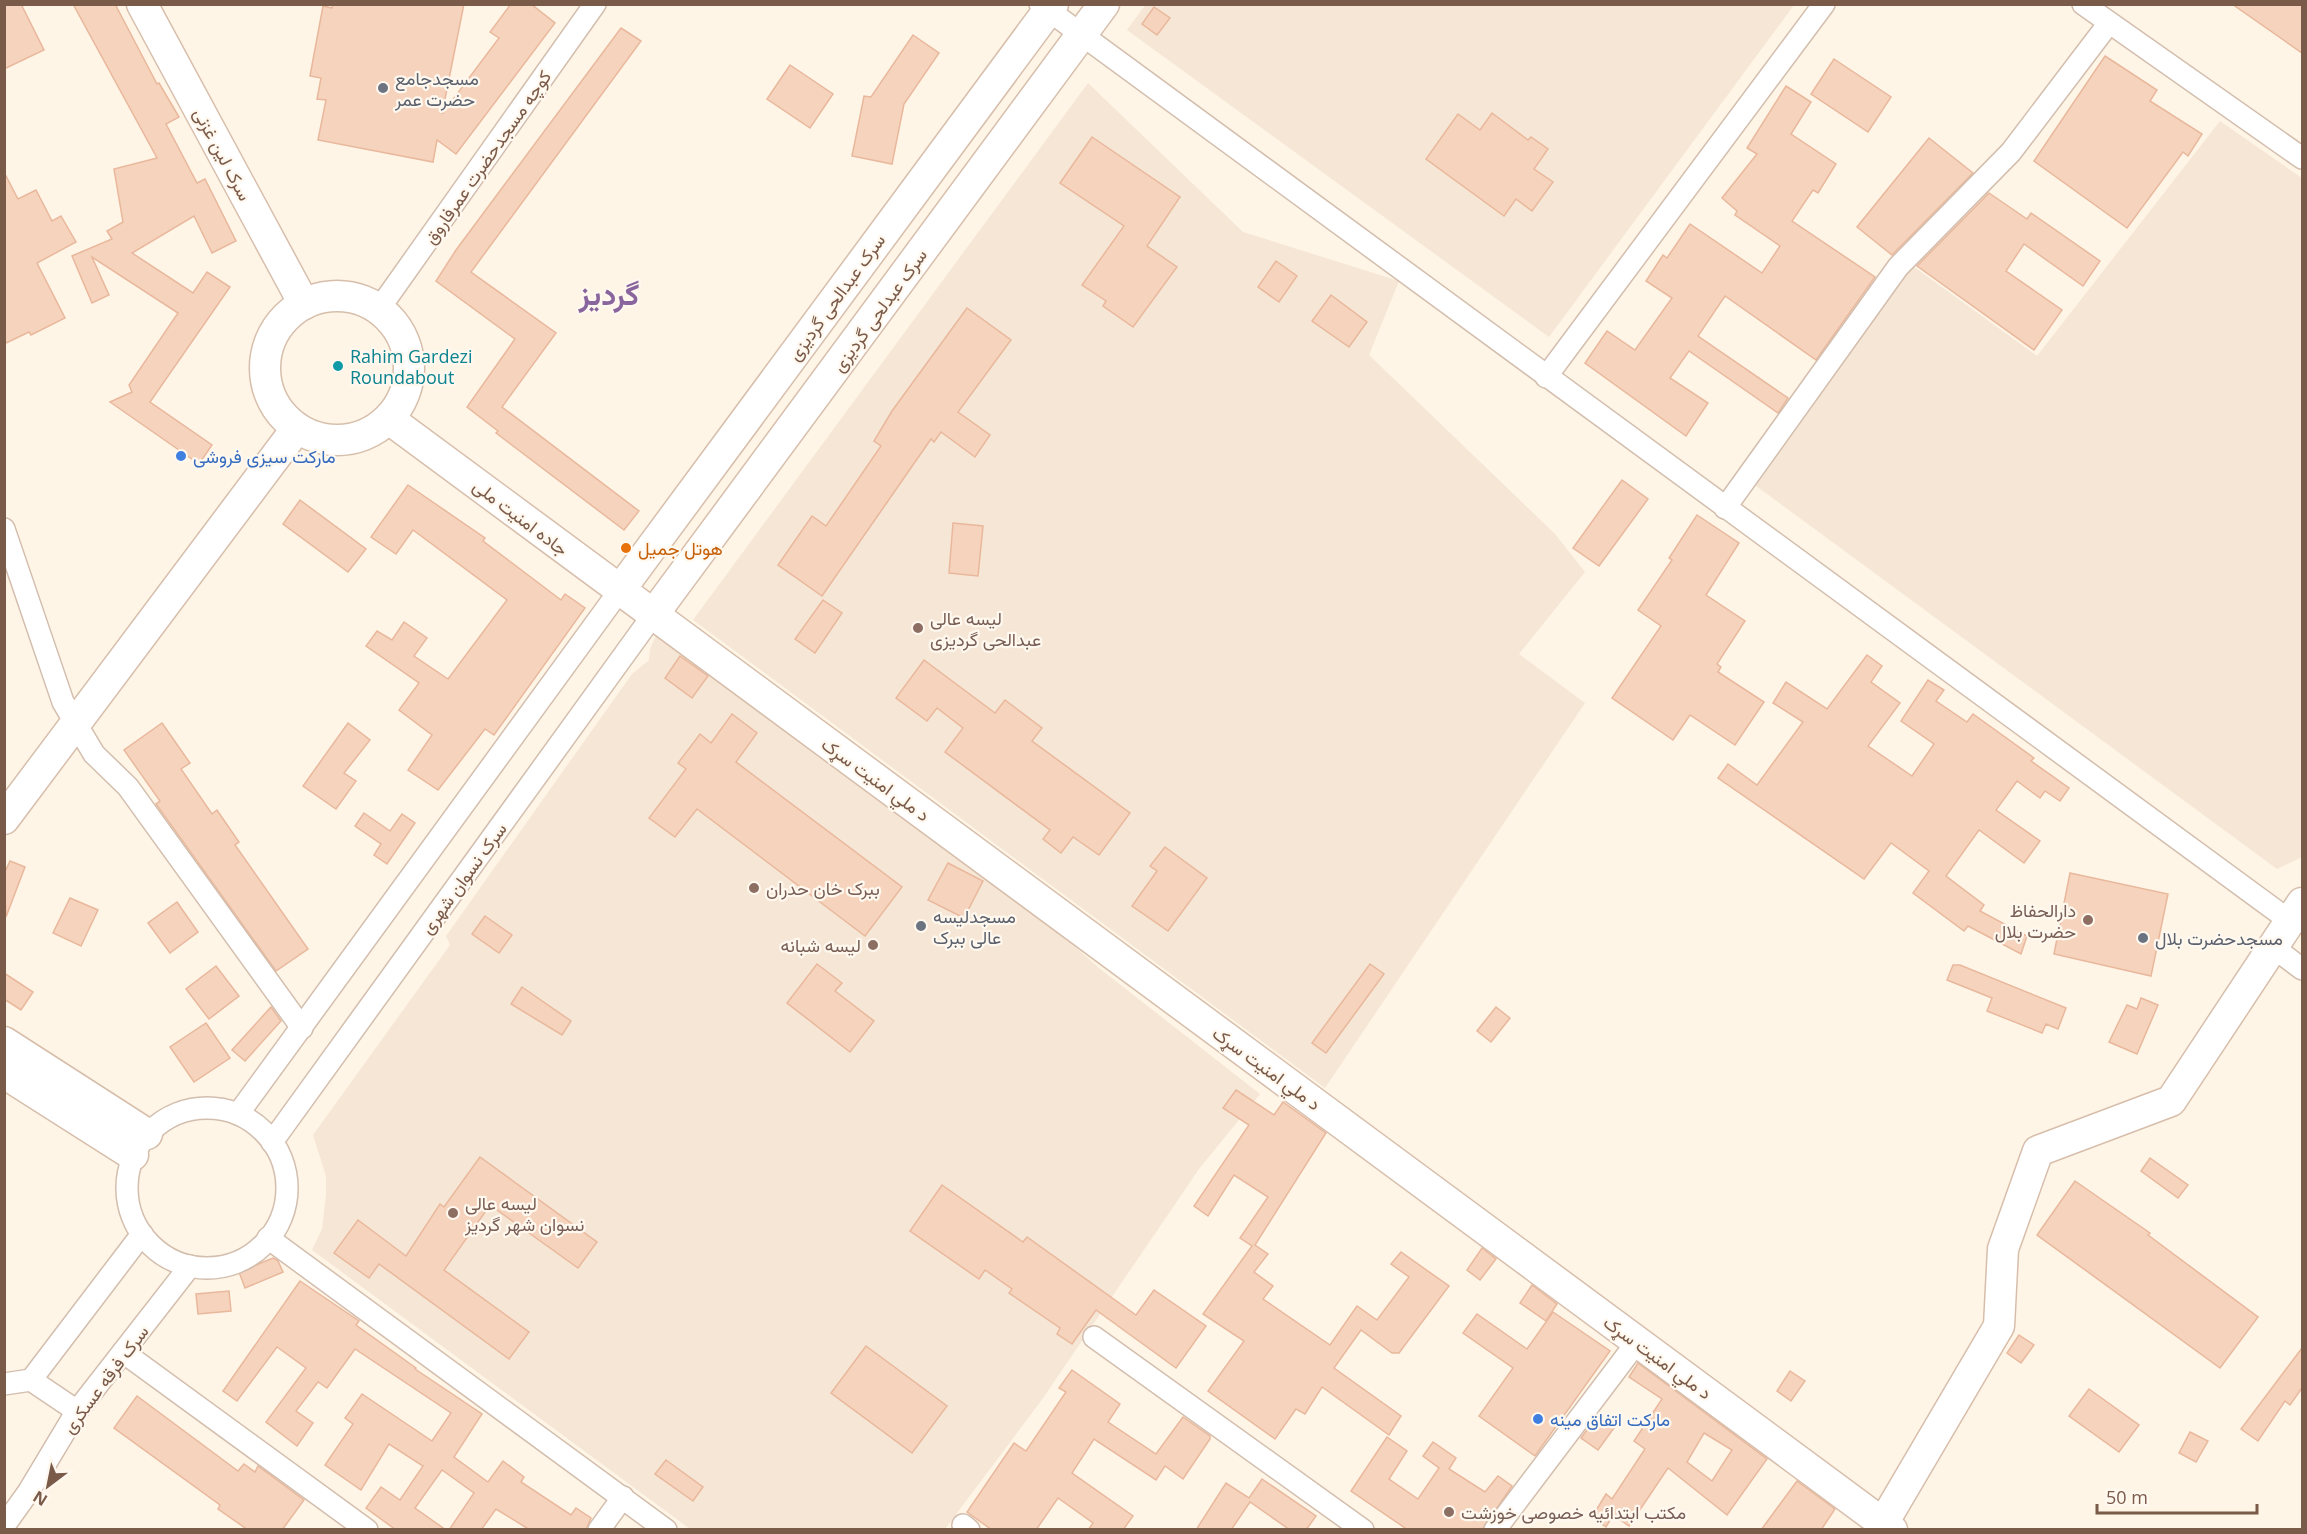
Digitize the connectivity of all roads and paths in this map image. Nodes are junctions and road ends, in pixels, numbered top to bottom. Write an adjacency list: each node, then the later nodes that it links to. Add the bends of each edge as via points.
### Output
1 (142, 4): 10 (street, سرک لین غزنی)
2 (595, 4): 11 (street, کوچه مسجدحضرت عمرفاروق)
3 (1104, 4): 8 (street, سرک عبدلحی گردیزی)
4 (1824, 4): 12 (street)
5 (2083, 4): 7 (street)
6 (1047, 7): 8 (street); 17 (street, سرک عبدالحی گردیزی)
7 (2109, 22): 9 (street); 15 (street, via 2011,152 1898,267)
8 (1082, 34): 12 (street); 18 (street, سرک عبدلحی گردیزی)
9 (2302, 158)
10 (303, 304): 11 (street, via 329,296 355,298); 14 (street, via 284,319 275,333 265,364 268,389 279,411)
11 (379, 309): 13 (street, via 397,327 408,349 410,375 406,391)
12 (1546, 377): 15 (street)
13 (389, 419): 14 (street, via 369,434 345,440 320,438); 17 (street, جاده امنیت ملی)
14 (297, 428): 19 (street)
15 (1725, 508): 21 (street)
16 (4, 529): 19 (street, via 63,702)
17 (620, 590): 18 (street, جاده امنیت ملی); 24 (street)
18 (653, 615): 28 (street, سرک نسوان شهری); 34 (street, د ملي امنیت سړک)
19 (76, 724): 20 (street); 24 (street, via 94,754 128,787)
20 (4, 819)
21 (2296, 912): 22 (street)
22 (2273, 947): 23 (street); 41 (street, via 2171,1101 2038,1152 2004,1249 1999,1326)
23 (2302, 969)
24 (302, 1028): 27 (street)
25 (4, 1042): 29 (street)
26 (4, 1073): 29 (street)
27 (238, 1114): 28 (street); 29 (street, via 214,1108 189,1110 166,1119)
28 (272, 1142): 31 (street, via 287,1184 284,1207)
29 (140, 1145): 30 (street, via 128,1175 127,1196)
30 (142, 1234): 32 (street, via 155,1249); 36 (street)
31 (268, 1238): 32 (street, via 248,1256 230,1264); 39 (street)
32 (190, 1266): 35 (street, سرک فرقه عسکری)
33 (1094, 1337): 45 (street)
34 (1637, 1342): 41 (street, د ملي امنیت سړک); 46 (street)
35 (123, 1352): 38 (street, سرک فرقه عسکری); 42 (street)
36 (31, 1380): 37 (street); 38 (street)
37 (4, 1384)
38 (77, 1411): 40 (street, سرک فرقه عسکری)
39 (623, 1497): 43 (street); 44 (street)
40 (4, 1526)
41 (1884, 1527)
42 (367, 1530)
43 (599, 1530)
44 (666, 1530)
45 (1363, 1530)
46 (1495, 1530)

